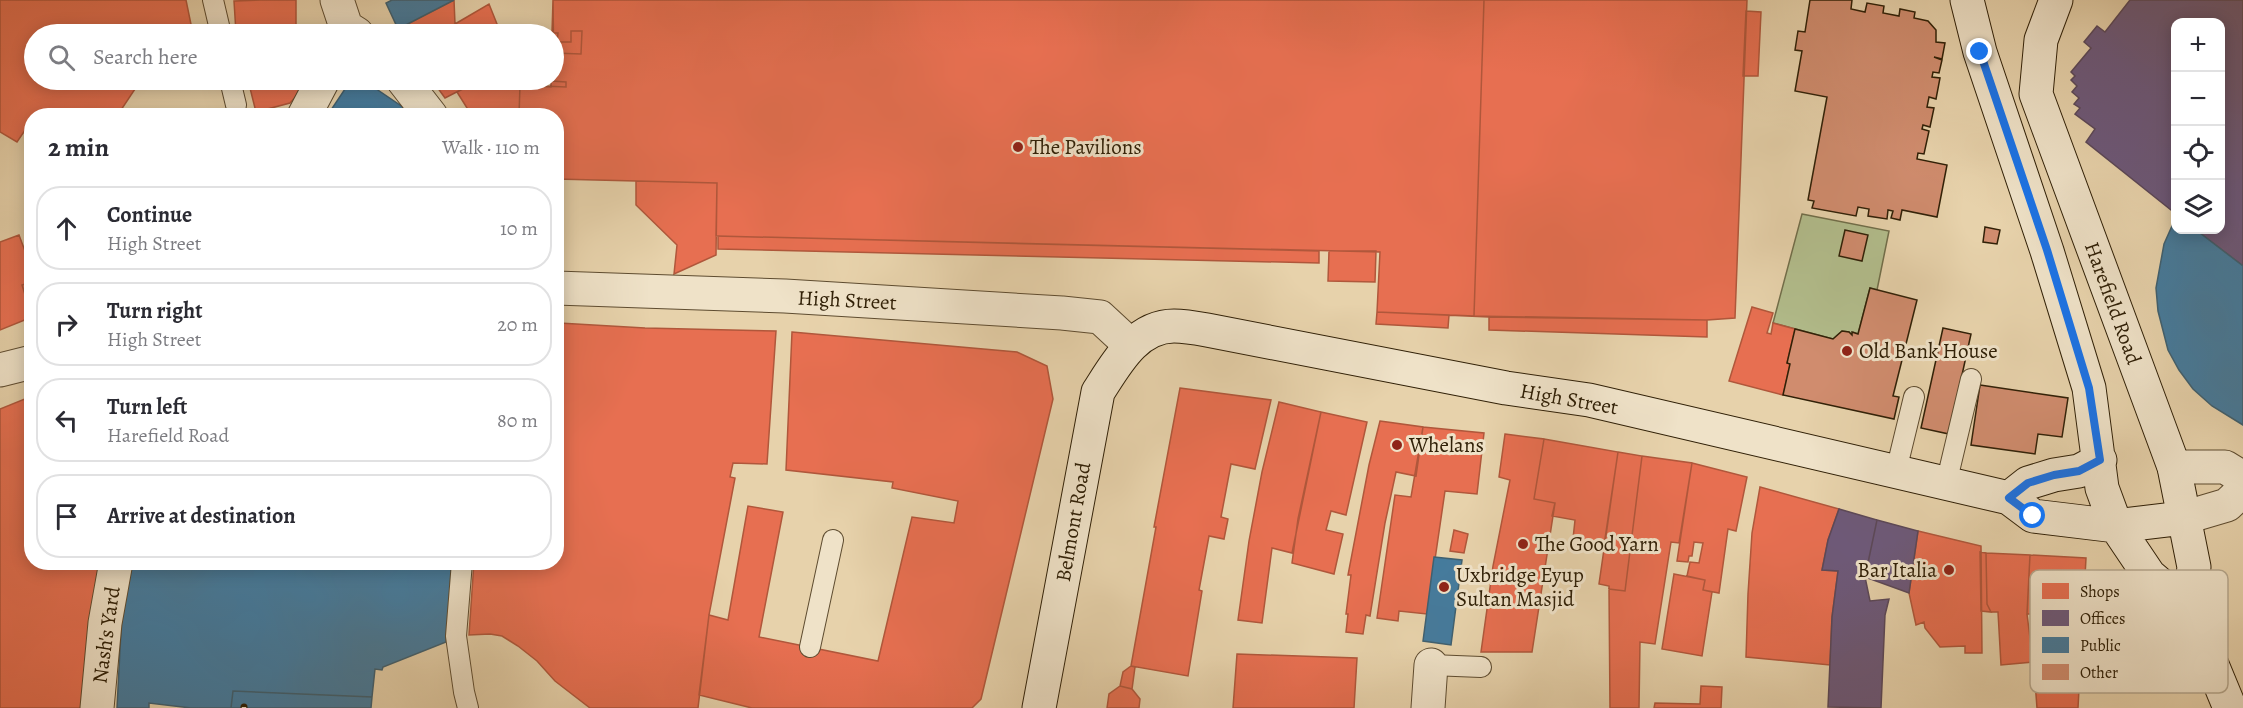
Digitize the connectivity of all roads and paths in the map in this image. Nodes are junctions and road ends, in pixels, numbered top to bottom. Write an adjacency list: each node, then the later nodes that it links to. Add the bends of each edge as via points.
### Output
1 (213, 0): 4 (lane)
2 (1967, 0): 17 (street, Harefield Road, via 1980,52 2089,388)
3 (2056, 0): 18 (street, Harefield Road, via 2041,40 2036,94)
4 (218, 24)
5 (232, 90): 8 (lane)
6 (318, 90): 9 (street)
7 (411, 90): 10 (street)
8 (236, 105)
9 (308, 108)
10 (425, 108)
11 (564, 288): 12 (street, High Street, via 785,296 1062,313 1100,317)
12 (1129, 344): 19 (street, High Street, via 1163,327 1207,330 1506,388 1588,400); 37 (street, Belmont Road, via 1098,392)
13 (24, 364): 14 (street)
14 (0, 370)
15 (1971, 379): 21 (lane)
16 (1914, 397): 19 (lane)
17 (2100, 460): 23 (street, via 2079,471 2028,483); 25 (street, Harefield Road, via 2102,488)
18 (2174, 467): 20 (street, via 2225,466); 24 (street, Harefield Road)
19 (1896, 471): 21 (street, High Street)
20 (2243, 478)
21 (1946, 484): 23 (street, High Street)
22 (2243, 490): 24 (street, via 2227,505)
23 (2009, 498): 25 (street, High Street, via 2033,516)
24 (2182, 518): 25 (street, High Street); 30 (street, Harefield Road)
25 (2116, 526): 29 (street, Harefield Road)
26 (833, 540): 31 (lane)
27 (115, 570): 35 (street, Nash's Yard)
28 (461, 570): 36 (lane, via 456,636)
29 (2146, 570)
30 (2193, 570)
31 (810, 647)
32 (1431, 665): 33 (lane); 38 (street)
33 (1481, 667)
34 (2224, 693): 39 (street, Harefield Road)
35 (96, 708)
36 (468, 708)
37 (1039, 708)
38 (1428, 708)
39 (2230, 708)

